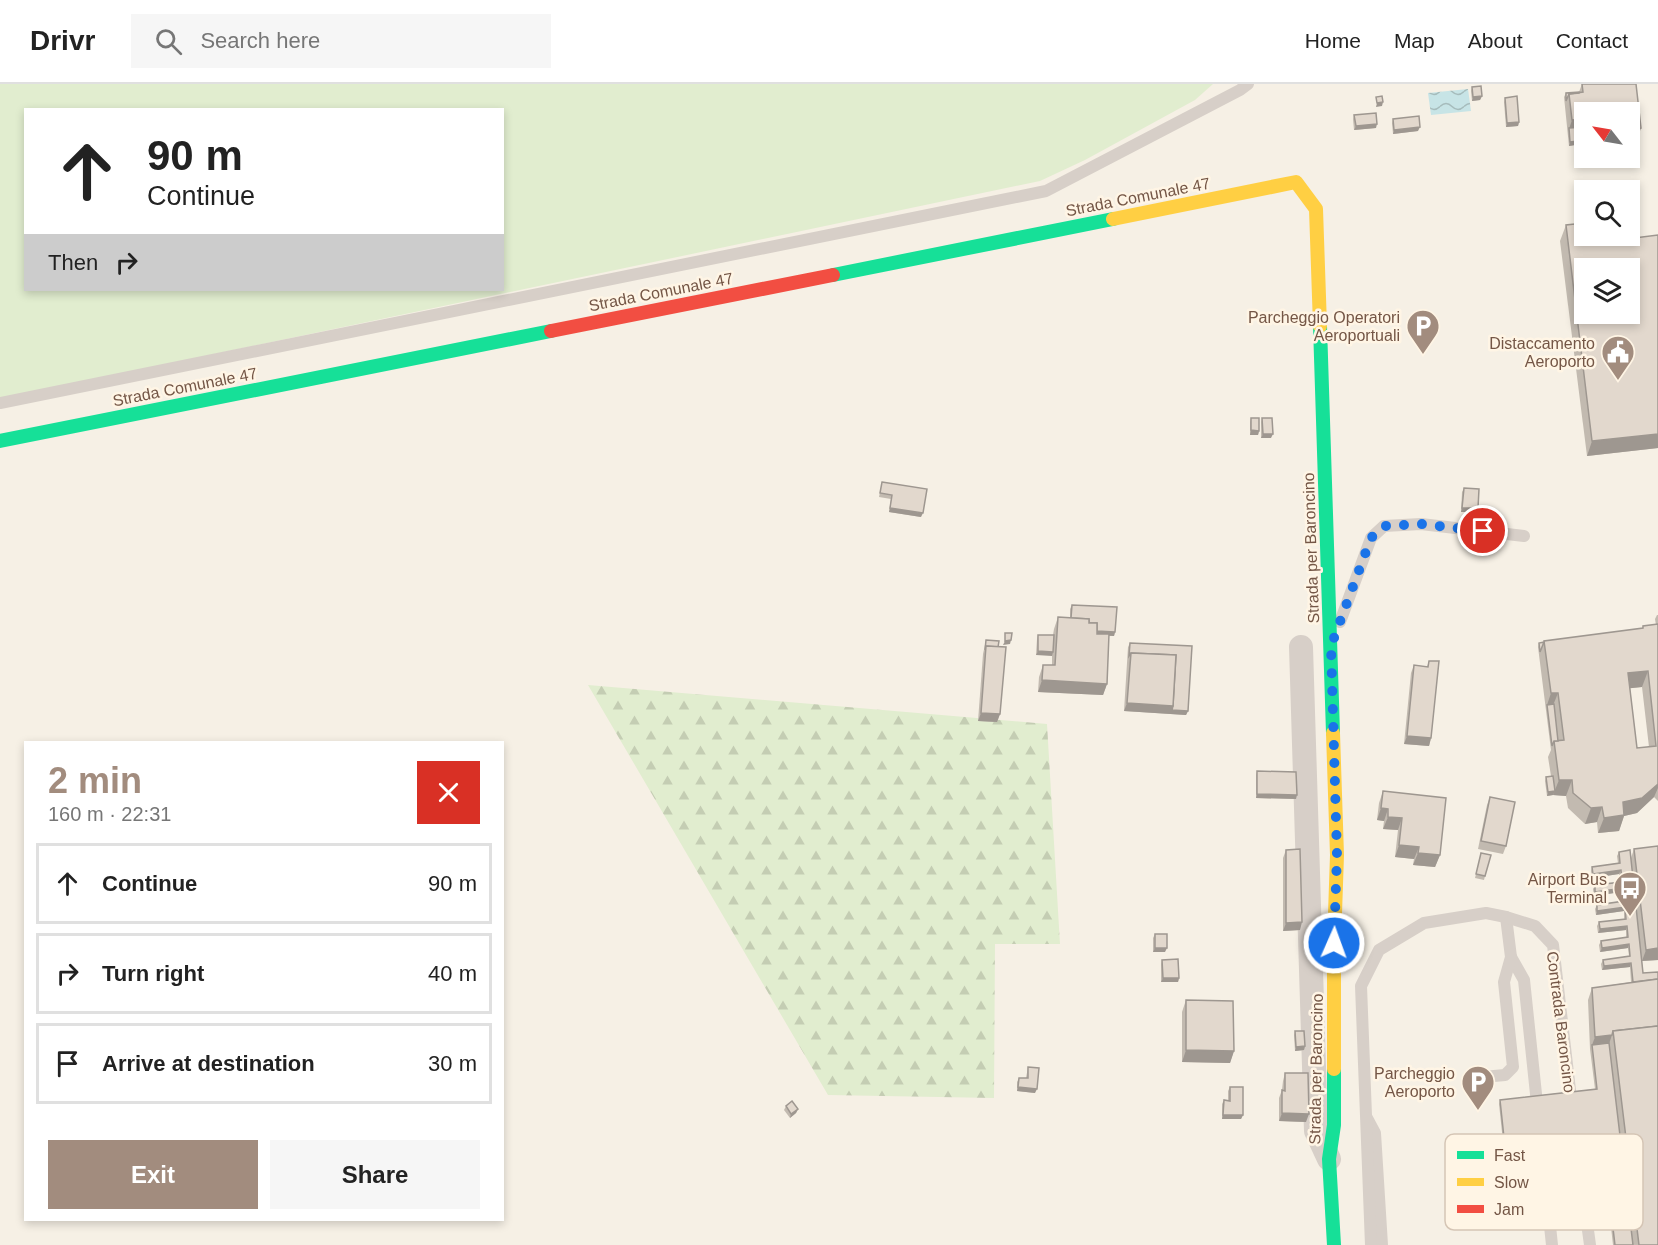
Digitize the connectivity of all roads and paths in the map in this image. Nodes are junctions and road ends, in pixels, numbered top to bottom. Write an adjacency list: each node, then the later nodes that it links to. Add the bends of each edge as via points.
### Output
1 (1248, 84): 3 (lane, via 1046,191)
2 (1316, 209): 4 (street, Strada Comunale 47, via 1296,182); 6 (street, Strada per Baroncino)
3 (0, 403)
4 (0, 441)
5 (1524, 536): 6 (lane, via 1421,524 1384,526 1371,538)
6 (1331, 646): 14 (street, Strada per Baroncino, via 1337,855 1334,1125)
7 (1301, 647): 14 (street, via 1316,1131)
8 (1506, 916): 9 (lane); 11 (lane, Contrada Baroncino, via 1486,913 1424,923 1378,950 1361,986); 13 (lane, Contrada Baroncino, via 1535,926 1553,945)
9 (1511, 957): 10 (lane, via 1504,982 1513,1067 1505,1075); 12 (lane, via 1524,981)
10 (1472, 1078)
11 (1366, 1117): 18 (lane, Contrada Baroncino); 19 (lane, Contrada Baroncino, via 1376,1133)
12 (1540, 1134)
13 (1575, 1134)
14 (1329, 1159): 17 (street, Strada per Baroncino)
15 (1550, 1230): 20 (lane)
16 (1588, 1230): 21 (lane, Contrada Baroncino)
17 (1334, 1245)
18 (1371, 1245)
19 (1382, 1245)
20 (1552, 1245)
21 (1590, 1245)

